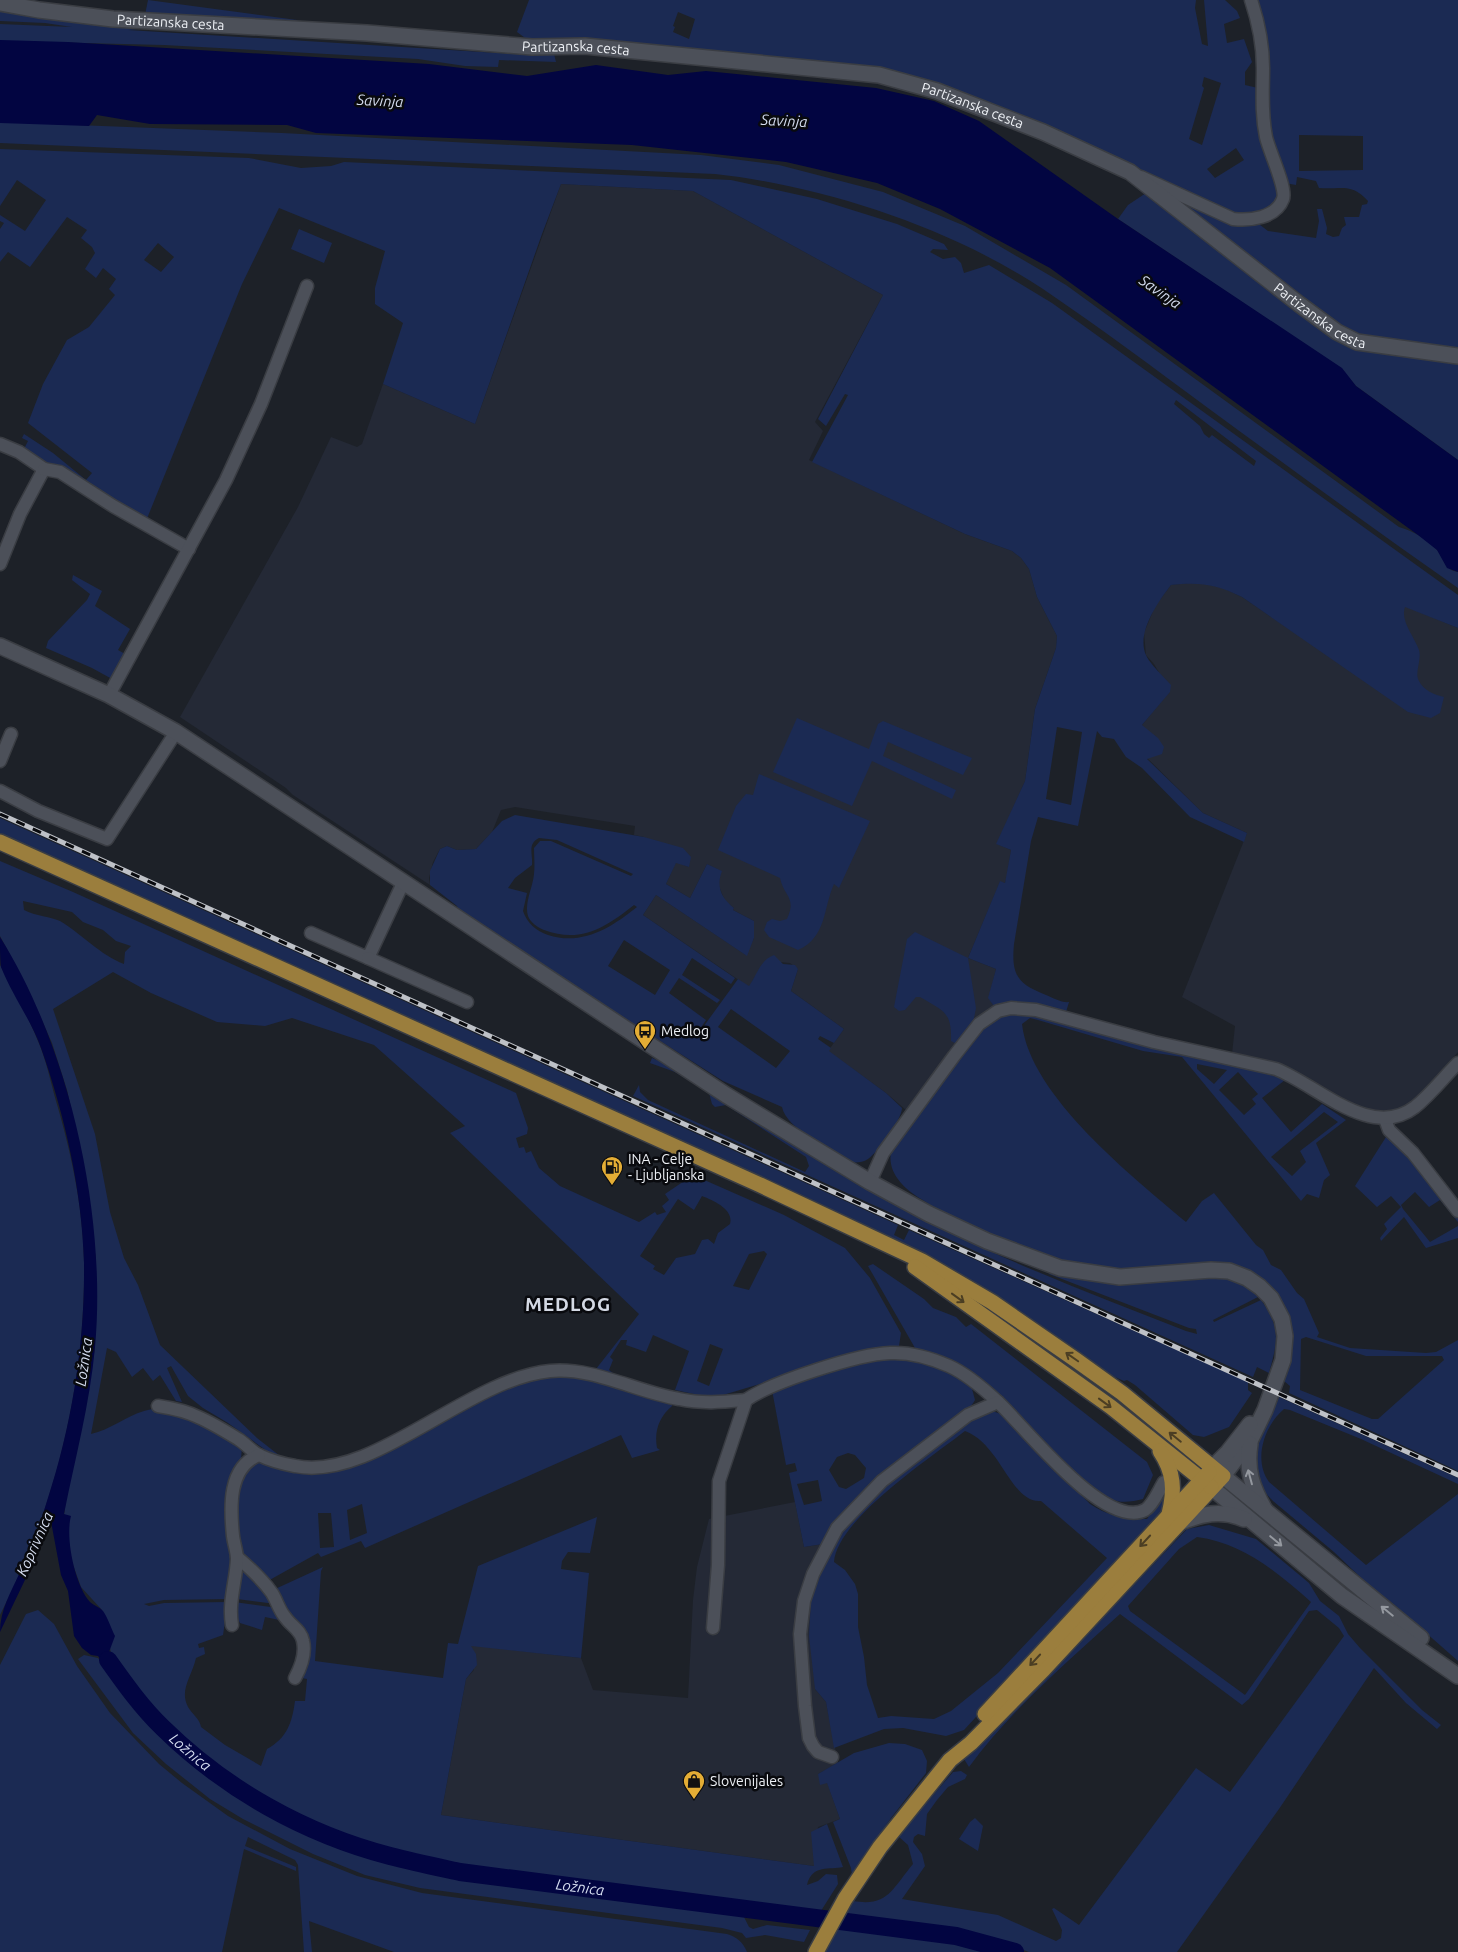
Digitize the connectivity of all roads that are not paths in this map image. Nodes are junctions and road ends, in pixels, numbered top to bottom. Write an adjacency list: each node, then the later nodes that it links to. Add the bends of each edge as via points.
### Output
1 (1251, 0): 3 (street, Partizanska cesta, via 1261,43 1266,134 1284,190 1280,205 1260,218 1234,219)
2 (0, 3): 3 (street, Partizanska cesta, via 113,19 367,33 532,47 585,46 879,75 937,91 1043,132)
3 (1131, 173): 5 (street, Partizanska cesta, via 1337,332 1358,342)
4 (308, 286): 8 (street, via 257,413)
5 (1458, 356)
6 (0, 444): 7 (street)
7 (44, 469): 8 (street, via 60,472); 9 (street, via 20,514)
8 (189, 549): 11 (street)
9 (0, 564)
10 (0, 646): 11 (street)
11 (109, 694): 12 (street)
12 (176, 732): 15 (street, via 108,839 38,811); 17 (street)
13 (10, 734): 14 (street)
14 (0, 761)
15 (0, 791)
16 (0, 842): 25 (main road)
17 (403, 883): 19 (street); 23 (street, via 663,1054)
18 (311, 933): 19 (street)
19 (368, 958): 20 (street)
20 (467, 1002)
21 (1458, 1063): 22 (street, via 1415,1107 1402,1115)
22 (1384, 1119): 23 (street, via 1357,1112 1293,1075 1276,1069 1154,1042 1036,1010 1011,1008 988,1017 966,1040 883,1153); 24 (street, via 1389,1130 1413,1152)
23 (870, 1182): 26 (street, via 966,1231 1015,1253 1060,1268 1120,1277 1211,1270 1228,1271 1247,1278 1271,1298 1285,1328 1283,1360)
24 (1458, 1211)
25 (887, 1244): 31 (main road, one-way to 31); 33 (main road, one-way to 25, via 1122,1393 1027,1325 939,1270)
26 (1271, 1394): 30 (street); 33 (street)
27 (746, 1400): 28 (street, via 771,1387 845,1362 890,1353 927,1357 950,1366); 32 (street, via 707,1403 678,1399 573,1371 549,1371 496,1387 370,1454 339,1464 296,1466); 41 (street, via 719,1481 718,1565)
28 (998, 1402): 34 (street, via 1071,1479 1106,1505 1129,1512 1143,1511); 45 (street, via 968,1415 882,1481 837,1528 813,1574 804,1601 800,1634 805,1706 813,1746 818,1752)
29 (158, 1406): 32 (street, via 197,1416 239,1439)
30 (1251, 1439): 33 (street); 36 (street, one-way to 30, via 1248,1472)
31 (1156, 1443): 35 (main road); 37 (main road, via 1172,1475)
32 (259, 1455): 39 (street, via 247,1460 234,1482 232,1514)
33 (1218, 1472): 35 (main road); 36 (street)
34 (1164, 1482)
35 (1207, 1484): 37 (main road); 38 (street)
36 (1266, 1511): 42 (street, one-way to 36)
37 (1173, 1520): 38 (street, via 1217,1512); 46 (main road, via 964,1737 954,1754 900,1819 845,1899)
38 (1255, 1524): 43 (street, one-way to 43, via 1342,1596)
39 (237, 1557): 40 (street, via 230,1612); 44 (street, via 255,1572 285,1617 300,1632 304,1654)
40 (232, 1625)
41 (712, 1628)
42 (1458, 1671)
43 (1458, 1676)
44 (295, 1678)
45 (832, 1757)
46 (816, 1952)

